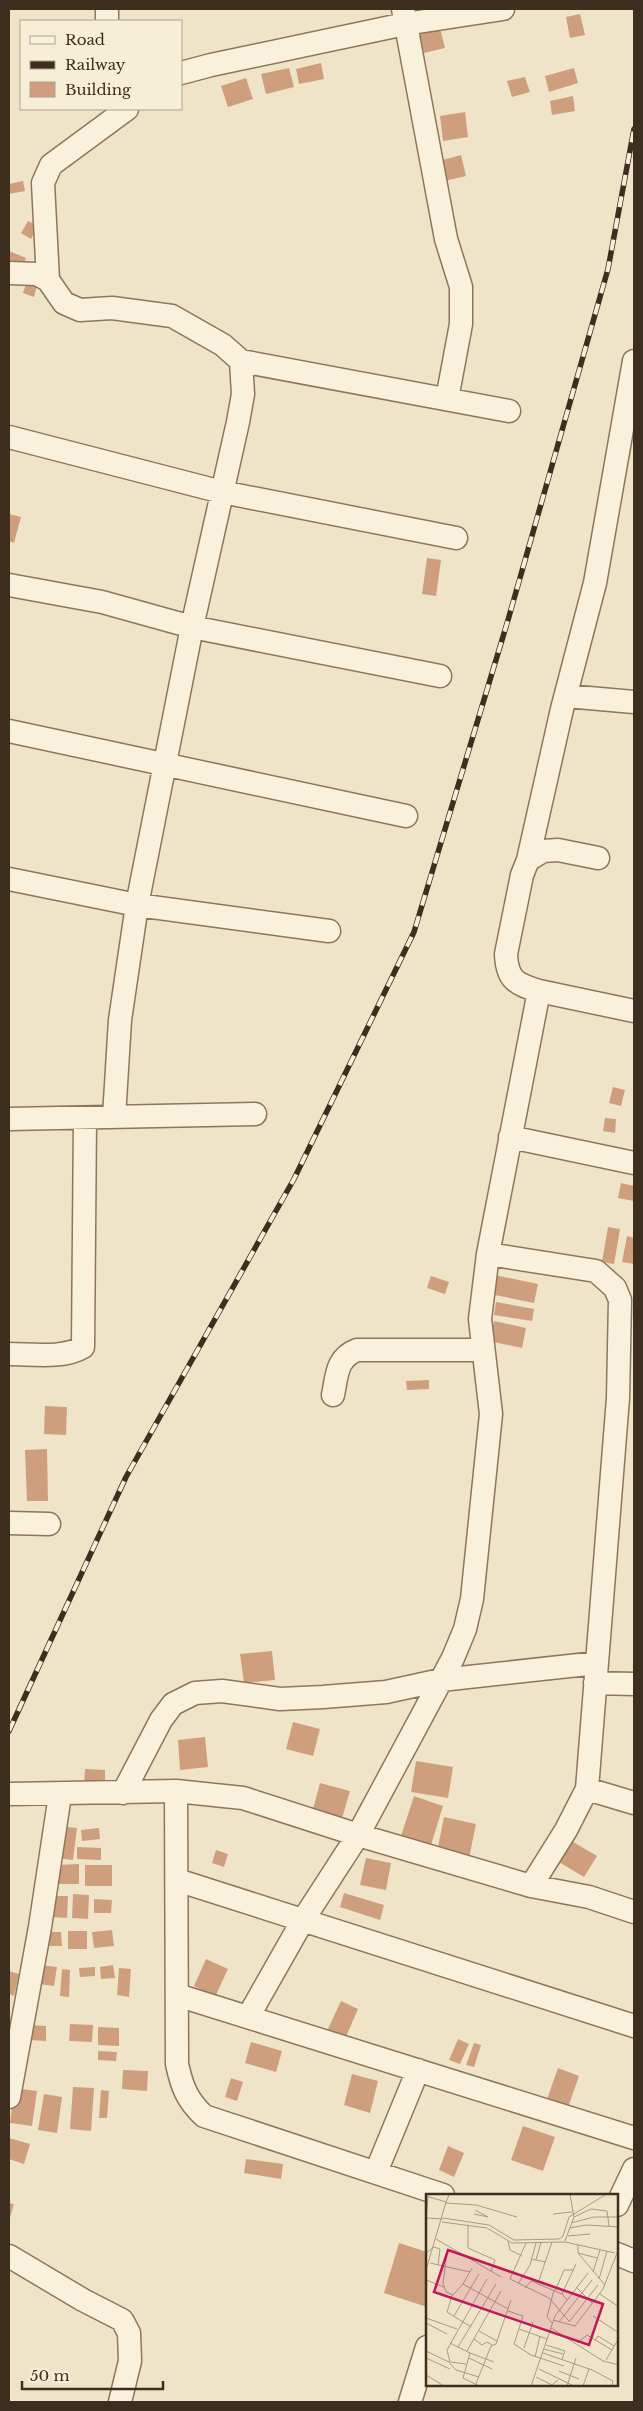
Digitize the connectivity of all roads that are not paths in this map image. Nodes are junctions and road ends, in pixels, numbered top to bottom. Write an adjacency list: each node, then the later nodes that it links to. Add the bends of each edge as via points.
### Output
1 (503, 9): 2 (street)
2 (404, 17): 3 (street); 10 (street, via 446,239 461,288 461,324)
3 (182, 73)
4 (124, 110): 5 (street)
5 (109, 116): 7 (street, via 50,165 45,174)
6 (9, 273): 7 (street, via 37,274)
7 (48, 280): 8 (street, via 64,303 80,310 112,308 172,316 223,345)
8 (241, 361): 10 (street); 13 (street, via 243,394)
9 (634, 361): 18 (street, via 595,583)
10 (447, 399): 11 (street)
11 (509, 411)
12 (9, 437): 13 (street)
13 (222, 492): 14 (street); 16 (street)
14 (456, 538)
15 (9, 585): 16 (street, via 102,602)
16 (192, 626): 17 (street); 21 (street)
17 (440, 676)
18 (566, 696): 19 (street); 24 (street)
19 (634, 702)
20 (9, 731): 21 (street)
21 (164, 765): 22 (street); 26 (street)
22 (406, 816)
23 (598, 858): 24 (street, via 558,850 543,851)
24 (528, 860): 28 (street, via 522,875 506,966 510,976 522,986)
25 (9, 880): 26 (street)
26 (137, 905): 27 (street); 31 (street, via 120,1020)
27 (329, 931)
28 (539, 991): 29 (street); 34 (street)
29 (634, 1011)
30 (255, 1114): 31 (street)
31 (114, 1117): 32 (street)
32 (85, 1118): 33 (street); 38 (street, via 83,1347 57,1353)
33 (9, 1119)
34 (510, 1137): 35 (street); 36 (street)
35 (634, 1163)
36 (488, 1254): 37 (street, via 480,1319); 40 (street, via 596,1271 605,1277 620,1300)
37 (483, 1350): 39 (street, via 357,1350 348,1353 339,1363); 44 (street, via 491,1414 472,1599 465,1629)
38 (9, 1354)
39 (333, 1395)
40 (626, 1399): 43 (street)
41 (9, 1523): 42 (street)
42 (49, 1524)
43 (596, 1673): 44 (street); 45 (street); 46 (street)
44 (442, 1680): 48 (street, via 386,1692 280,1699 222,1690 195,1693 173,1704 161,1720); 52 (street)
45 (634, 1684)
46 (587, 1789): 51 (street); 54 (street)
47 (176, 1791): 48 (street); 52 (street, via 243,1798); 53 (street)
48 (123, 1793): 50 (street)
49 (9, 1794): 50 (street)
50 (60, 1795): 61 (street)
51 (634, 1803)
52 (358, 1835): 54 (street); 56 (street)
53 (177, 1880): 56 (street); 57 (street)
54 (531, 1886): 55 (street, via 589,1897)
55 (634, 1912)
56 (303, 1920): 58 (street); 59 (street)
57 (177, 1994): 58 (street); 64 (street, via 176,2064 184,2092 204,2116)
58 (248, 2017): 60 (street)
59 (634, 2026)
60 (418, 2070): 62 (street); 64 (street)
61 (9, 2096)
62 (634, 2138)
63 (634, 2169): 66 (street)
64 (376, 2172): 65 (street)
65 (440, 2194)
66 (618, 2203)
67 (618, 2254): 69 (street)
68 (9, 2256): 71 (street, via 122,2320 129,2334 130,2361)
69 (634, 2261)
70 (426, 2349): 72 (street)
71 (120, 2402)
72 (410, 2402)

